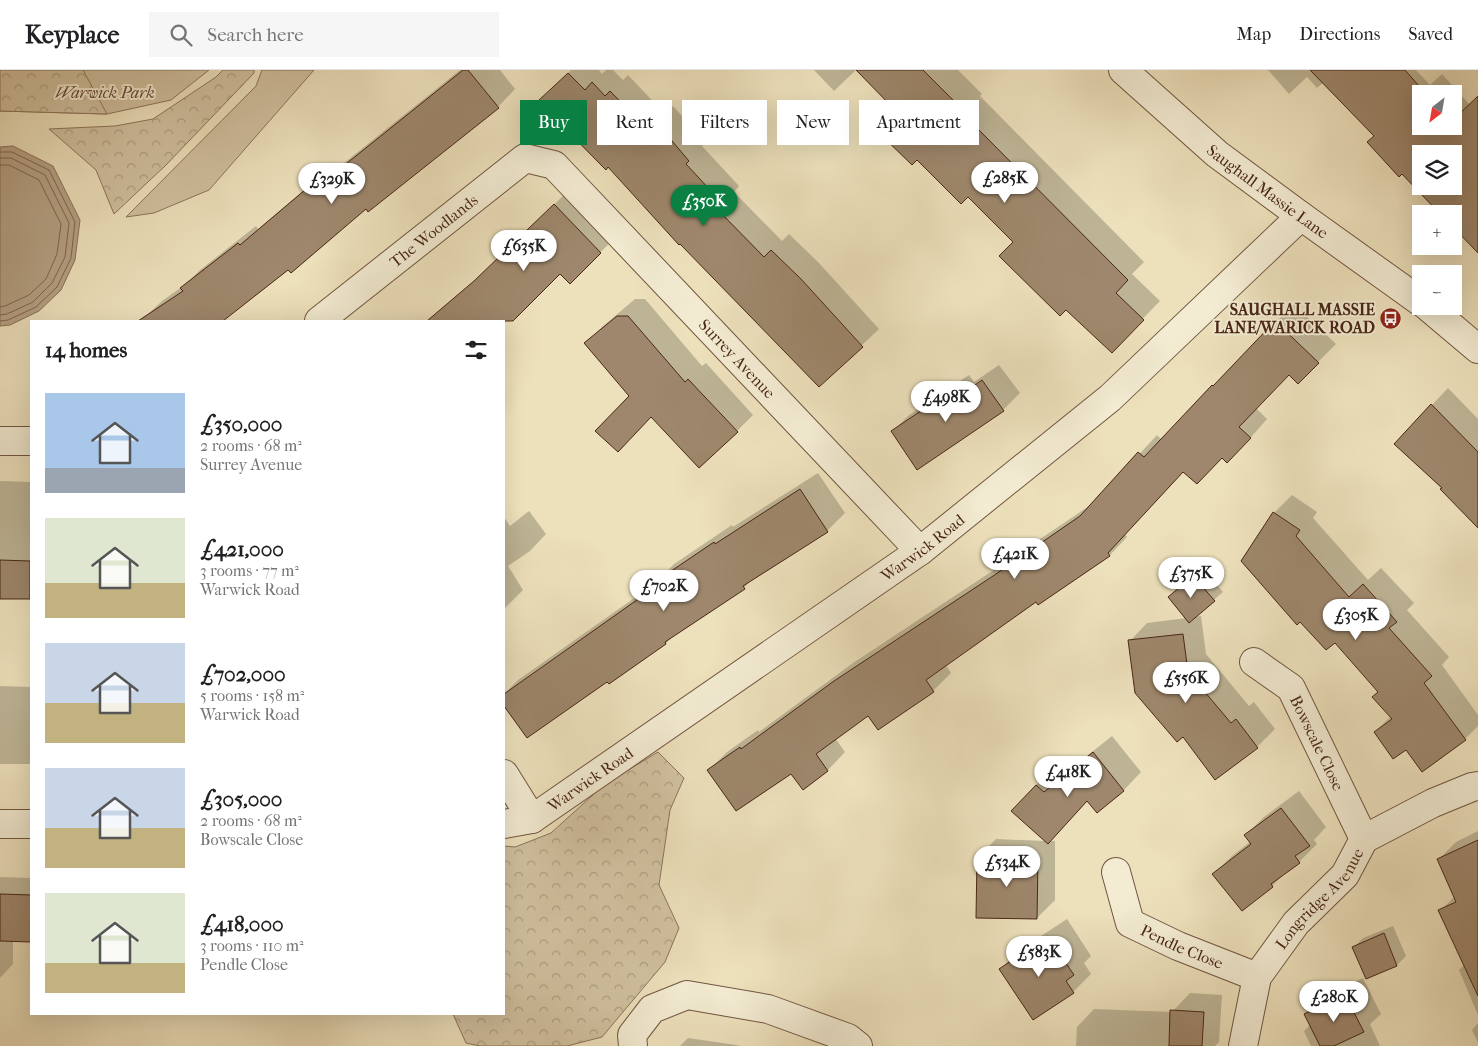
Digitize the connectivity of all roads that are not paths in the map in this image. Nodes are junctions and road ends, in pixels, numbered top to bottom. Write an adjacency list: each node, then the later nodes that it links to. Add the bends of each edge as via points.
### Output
1 (1123, 70): 3 (street, Saughall Massie Lane, via 1217,154)
2 (554, 166): 6 (street, The Woodlands, via 525,158); 10 (street, Surrey Avenue)
3 (1301, 216): 4 (street, Saughall Massie Lane); 10 (street, Warwick Road, via 1110,398)
4 (1412, 296)
5 (1438, 315): 7 (street)
6 (320, 320)
7 (1478, 349)
8 (0, 441): 9 (street)
9 (30, 441)
10 (920, 550): 14 (street, Warwick Road)
11 (1254, 662): 18 (street, Bowscale Close, via 1291,688)
12 (505, 776): 14 (street)
13 (1478, 786): 18 (street, Longridge Avenue, via 1433,803)
14 (532, 819): 17 (street, Warwick Road)
15 (0, 824): 16 (street)
16 (30, 824)
17 (505, 824)
18 (1364, 839): 20 (street, Longridge Avenue, via 1345,875 1296,924)
19 (1116, 872): 20 (street, Pendle Close, via 1130,923 1178,946)
20 (1257, 976): 23 (street, Longridge Avenue)
21 (632, 1046): 22 (street, via 632,1035 652,1009 687,994 768,1009 848,1038)
22 (858, 1046)
23 (1243, 1046)

